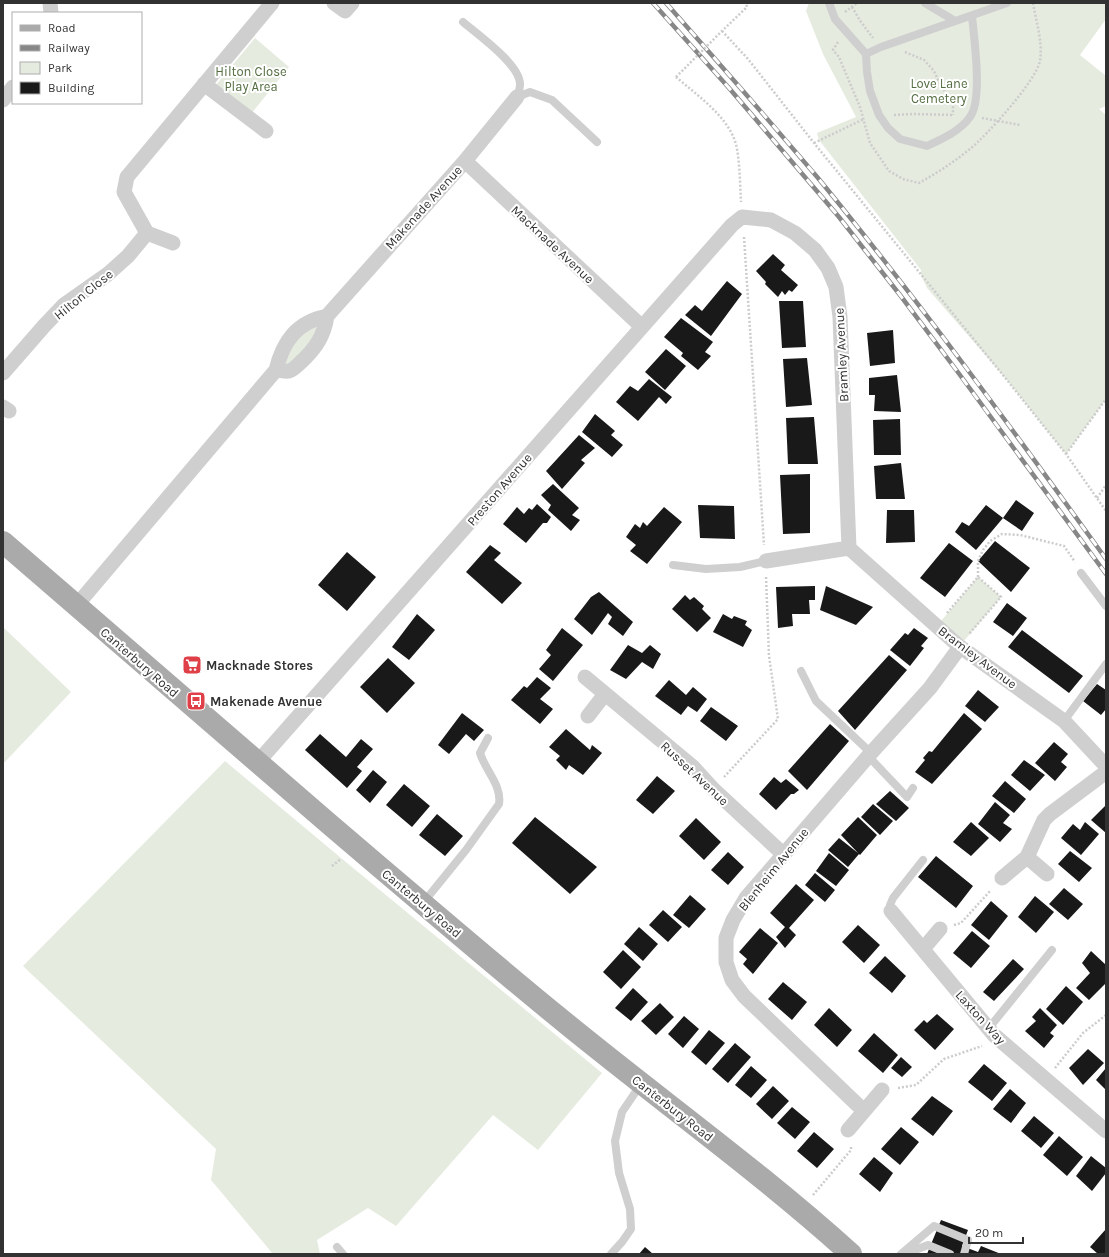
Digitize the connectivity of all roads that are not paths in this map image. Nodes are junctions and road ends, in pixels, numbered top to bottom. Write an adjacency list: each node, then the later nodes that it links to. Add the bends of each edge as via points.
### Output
1 (272, 3): 9 (street)
2 (829, 3): 8 (lane, via 835,18)
3 (925, 3): 6 (lane)
4 (1007, 3): 5 (lane)
5 (972, 16): 6 (lane); 8 (lane, via 976,59 975,104 970,117 953,133 927,146 900,139 888,128 870,90)
6 (955, 21): 8 (lane)
7 (463, 22): 11 (lane, via 501,54 515,70 521,84)
8 (866, 54)
9 (204, 84): 13 (street); 17 (street, via 126,177 124,192)
10 (12, 88): 12 (street)
11 (517, 97): 14 (lane, via 530,92 552,100); 15 (street, Makenade Avenue)
12 (3, 100)
13 (266, 130)
14 (598, 142)
15 (465, 161): 19 (street, Makenade Avenue); 20 (street, Macknade Avenue)
16 (742, 217): 20 (street, Preston Avenue); 24 (street, Bramley Avenue, via 771,220 795,233 815,250 828,268 836,286 840,317)
17 (147, 233): 18 (street); 22 (street, Hilton Close, via 128,256 108,274 64,305)
18 (173, 244)
19 (327, 316): 21 (street, Makenade Avenue, via 310,321 298,329 287,341); 21 (street, Makenade Avenue, via 325,329 310,354 289,371)
20 (641, 326): 39 (street, Preston Avenue)
21 (276, 370): 28 (street, Makenade Avenue)
22 (3, 373)
23 (3, 542): 28 (main road, Canterbury Road)
24 (849, 548): 25 (street); 30 (street, Bramley Avenue)
25 (766, 560): 26 (lane, via 740,567 713,569)
26 (673, 565)
27 (1082, 573): 29 (lane)
28 (76, 606): 39 (main road, Canterbury Road)
29 (1106, 606)
30 (960, 647): 36 (street, Bramley Avenue); 38 (street, Blenheim Avenue, via 930,688)
31 (1106, 664): 36 (lane)
32 (801, 671): 38 (lane, via 816,701)
33 (586, 677): 34 (street, Russet Avenue)
34 (605, 694): 35 (street); 43 (street, Russet Avenue, via 693,767 712,789)
35 (588, 716)
36 (1064, 721): 40 (street, Bramley Avenue)
37 (488, 738): 48 (lane, via 480,753 494,781 500,798 499,804 466,850)
38 (870, 755): 42 (lane, via 907,797); 43 (street, Blenheim Avenue)
39 (257, 764): 48 (main road, Canterbury Road)
40 (1106, 766)
41 (1106, 772): 44 (street, via 1044,820)
42 (913, 788)
43 (783, 854): 56 (street, Blenheim Avenue, via 746,898 733,920 726,938 726,962 732,980 744,996)
44 (1027, 857): 46 (street); 47 (street)
45 (923, 860): 49 (lane, via 893,898)
46 (1047, 874)
47 (1002, 878)
48 (422, 903): 54 (main road, Canterbury Road)
49 (890, 911): 51 (street, Laxton Way)
50 (940, 929): 51 (street)
51 (923, 949): 53 (street, Laxton Way)
52 (1052, 950): 53 (lane)
53 (992, 1031): 58 (street, Laxton Way)
54 (641, 1084): 60 (main road, Canterbury Road); 62 (lane, via 622,1112 615,1141 619,1173 630,1209 631,1229)
55 (882, 1090): 56 (street)
56 (864, 1111): 57 (street)
57 (848, 1130)
58 (1106, 1132)
59 (337, 1247): 61 (lane)
60 (848, 1248)
61 (343, 1254)
62 (611, 1254)
63 (901, 1254): 66 (lane, via 934,1226 968,1240)
64 (905, 1254): 65 (lane, via 928,1245)
65 (950, 1254)
66 (964, 1254)

